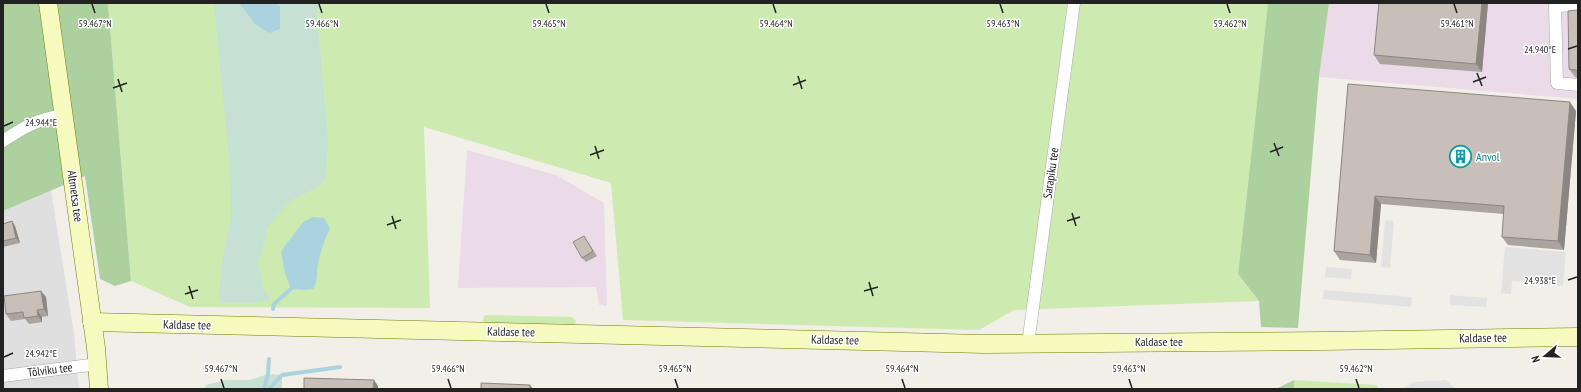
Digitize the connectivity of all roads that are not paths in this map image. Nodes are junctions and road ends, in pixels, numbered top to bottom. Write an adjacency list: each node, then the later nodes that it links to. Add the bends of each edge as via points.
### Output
1 (48, 3): 5 (street, Altmetsa tee)
2 (1074, 3): 9 (street, Sarapiku tee)
3 (1578, 5): 4 (street, via 1555,6 1557,83)
4 (1578, 85)
5 (64, 115): 6 (street, via 27,125); 7 (street, Altmetsa tee)
6 (3, 142)
7 (92, 322): 9 (street, Kaldase tee); 10 (street, Altmetsa tee)
8 (1578, 337): 9 (street, Kaldase tee)
9 (1028, 344)
10 (98, 364): 11 (street, Tõlviku tee); 12 (street, Altmetsa tee)
11 (3, 376)
12 (99, 389)

